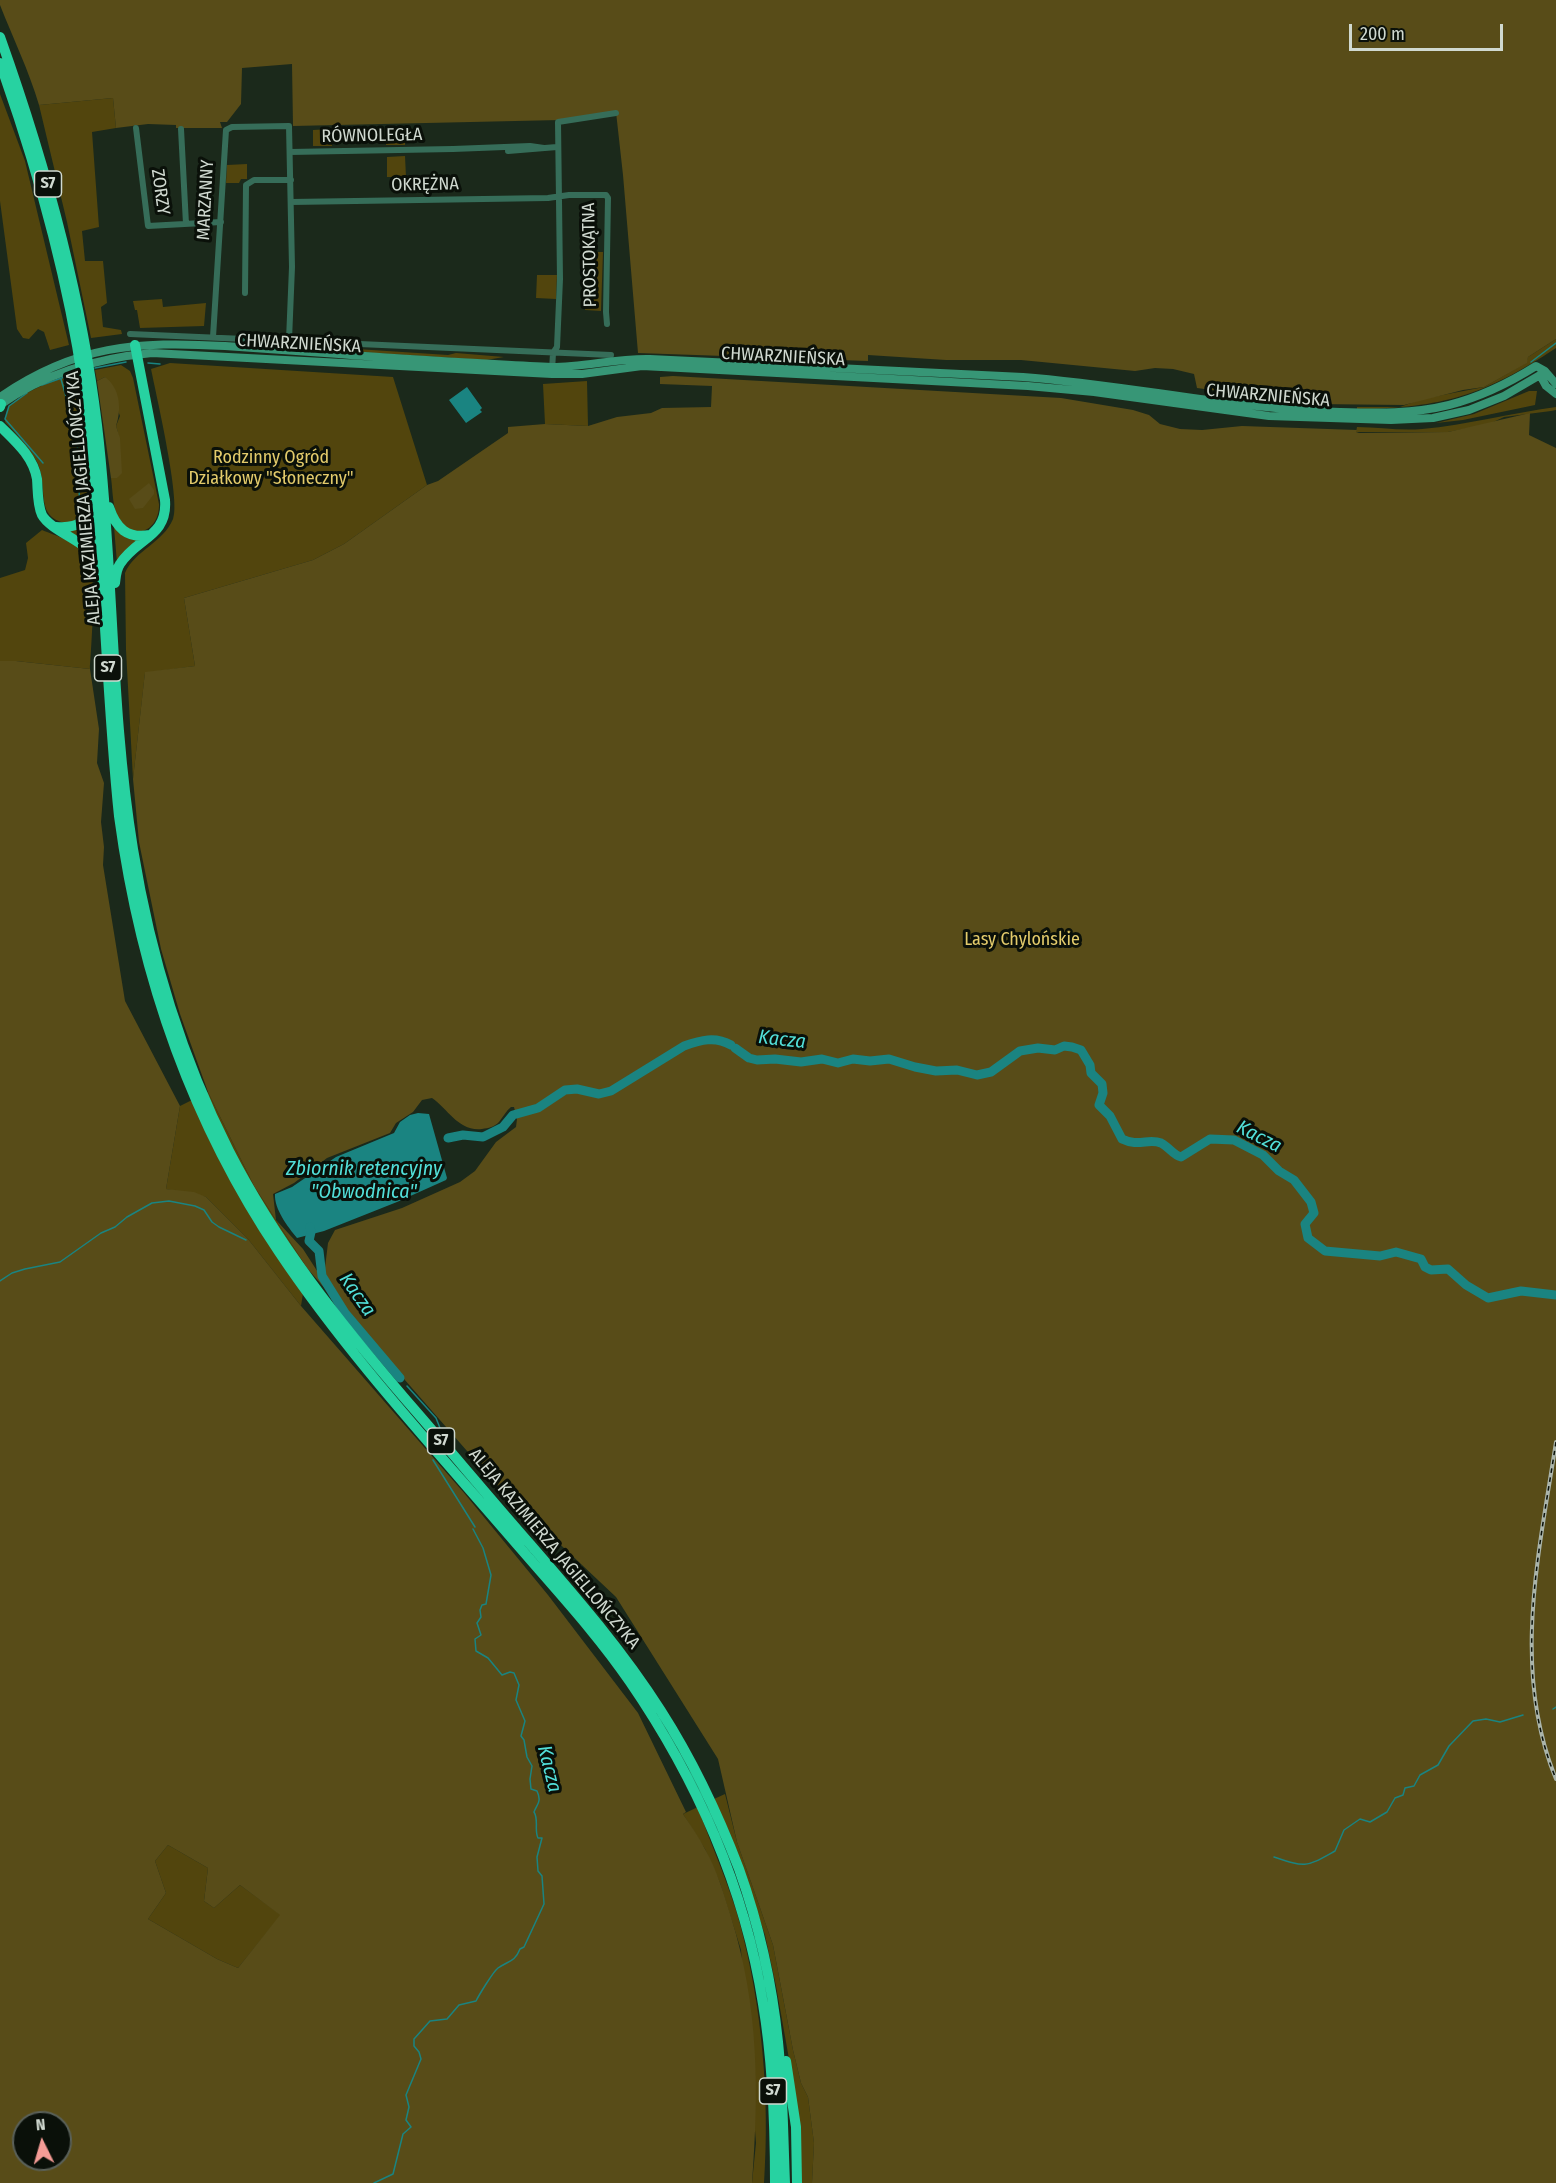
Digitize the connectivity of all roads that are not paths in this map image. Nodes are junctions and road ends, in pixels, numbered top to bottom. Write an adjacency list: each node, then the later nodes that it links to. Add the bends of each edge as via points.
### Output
1 (0, 37): 16 (highway, ALEJA KAZIMIERZA JAGIELLOŃCZYKA / S7, via 56,210 69,262)
2 (0, 63): 16 (highway, ALEJA KAZIMIERZA JAGIELLOŃCZYKA / S7, via 40,187)
3 (616, 113): 6 (street, via 558,122)
4 (136, 128): 12 (street, ZORZY, via 148,226)
5 (181, 129): 12 (street)
6 (557, 147): 7 (street, RÓWNOLEGŁA); 9 (street)
7 (290, 152): 8 (street); 11 (street, MARZANNY, via 289,126 226,128)
8 (291, 180): 10 (street); 13 (street, via 254,180 246,185)
9 (560, 196): 10 (street, OKRĘŻNA); 14 (street, PROSTOKĄTNA, via 603,194 608,198); 20 (street, via 560,291 557,347)
10 (291, 202): 18 (street)
11 (221, 222): 12 (street, ZORZY); 17 (street, MARZANNY)
12 (186, 224)
13 (245, 293)
14 (607, 324)
15 (130, 334): 17 (street, CHWARZNIEŃSKA)
16 (79, 335): 28 (highway, ALEJA KAZIMIERZA JAGIELLOŃCZYKA / S7)
17 (213, 337): 18 (street, CHWARZNIEŃSKA)
18 (289, 340): 20 (street, CHWARZNIEŃSKA)
19 (136, 350): 22 (main road, CHWARZNIEŃSKA, via 199,345); 26 (main road, CHWARZNIEŃSKA, via 99,351 63,362 38,373); 30 (highway, via 165,507 162,524)
20 (553, 353): 21 (street, CHWARZNIEŃSKA); 22 (street)
21 (611, 355)
22 (552, 370): 25 (main road, CHWARZNIEŃSKA, via 650,358 1032,378)
23 (1556, 384): 25 (main road, CHWARZNIEŃSKA, via 1536,366 1470,399 1402,412 1308,411)
24 (1556, 394): 25 (main road, CHWARZNIEŃSKA, via 1540,375 1474,408 1400,420 1300,418)
25 (1190, 402)
26 (0, 403)
27 (0, 426): 29 (highway, via 32,464 40,509)
28 (99, 487): 29 (highway, via 86,518 69,527); 30 (highway, via 119,528 137,537); 31 (highway, ALEJA KAZIMIERZA JAGIELLOŃCZYKA / S7); 32 (highway, ALEJA KAZIMIERZA JAGIELLOŃCZYKA / S7)
29 (56, 527): 31 (highway, via 92,554)
30 (150, 535): 32 (highway, via 120,563)
31 (103, 588): 34 (highway, ALEJA KAZIMIERZA JAGIELLOŃCZYKA / S7, via 114,770 127,870 160,1005 191,1087 234,1177 299,1280 364,1366 613,1659 685,1772 724,1862 754,1959 770,2058)
32 (111, 597): 33 (highway, ALEJA KAZIMIERZA JAGIELLOŃCZYKA / S7, via 123,768 139,883 168,999 214,1120 264,1213 330,1307 591,1615 659,1708 707,1794 740,1872 763,1951)
33 (772, 2001): 34 (highway, ALEJA KAZIMIERZA JAGIELLOŃCZYKA / S7, via 782,2083); 35 (highway, via 794,2103)
34 (777, 2182)
35 (798, 2183)

